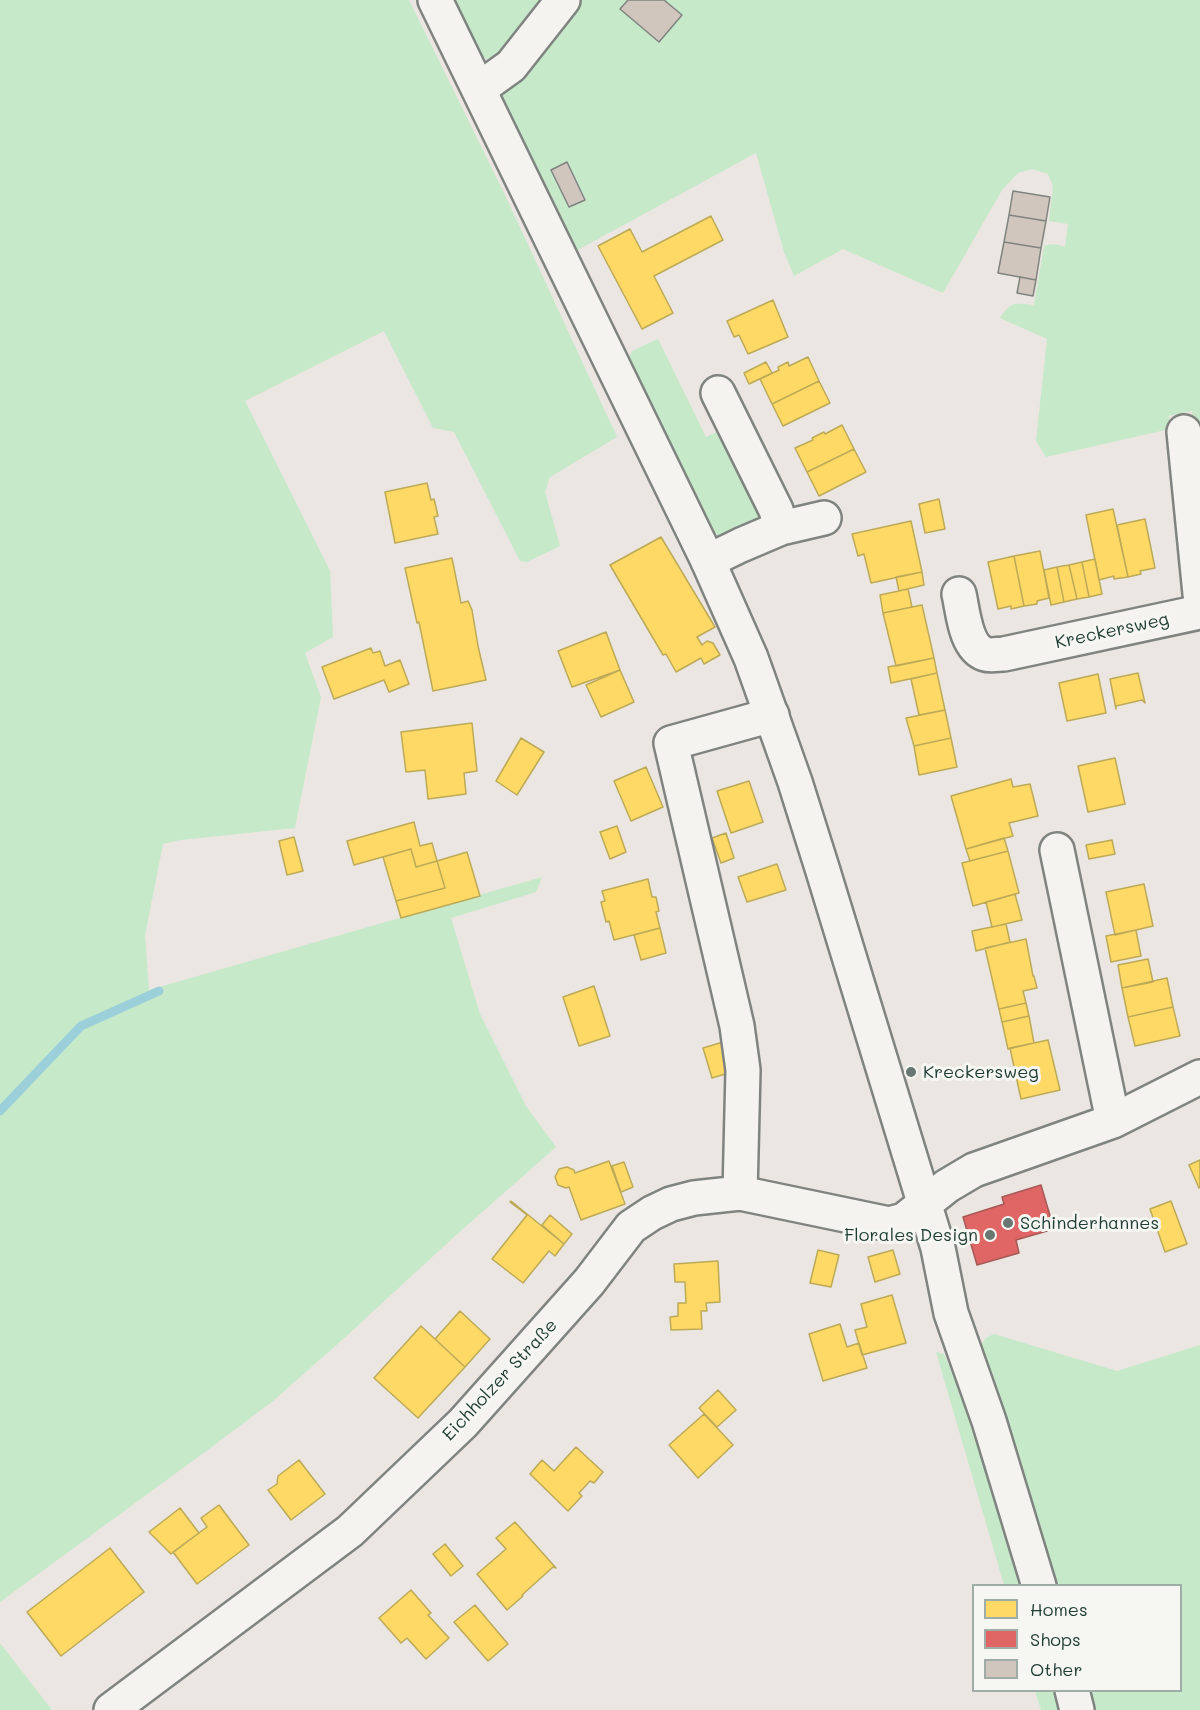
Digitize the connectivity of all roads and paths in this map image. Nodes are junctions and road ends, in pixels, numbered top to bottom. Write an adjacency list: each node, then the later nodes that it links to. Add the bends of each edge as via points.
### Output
1 (435, 0): 3 (street)
2 (563, 0): 3 (street, via 511,66)
3 (479, 89): 8 (street)
4 (718, 393): 7 (street, via 776,510)
5 (1185, 432): 10 (street)
6 (824, 518): 7 (street)
7 (781, 528): 8 (street)
8 (708, 561): 12 (street)
9 (959, 594): 11 (street, Kreckersweg, via 968,635 982,653 992,655)
10 (1200, 594)
11 (1200, 612)
12 (772, 716): 16 (street, via 671,743 741,1052); 17 (street)
13 (1057, 850): 15 (street)
14 (1200, 1077): 15 (street)
15 (1113, 1121): 17 (street, via 974,1170)
16 (740, 1193): 17 (street, Eichholzer Straße, via 889,1224 904,1220); 20 (street, Eichholzer Straße, via 681,1201 631,1227 589,1282 463,1423 350,1531)
17 (925, 1205): 18 (street, via 951,1313)
18 (1038, 1584)
19 (1072, 1692): 21 (street)
20 (111, 1710)
21 (1077, 1710)

